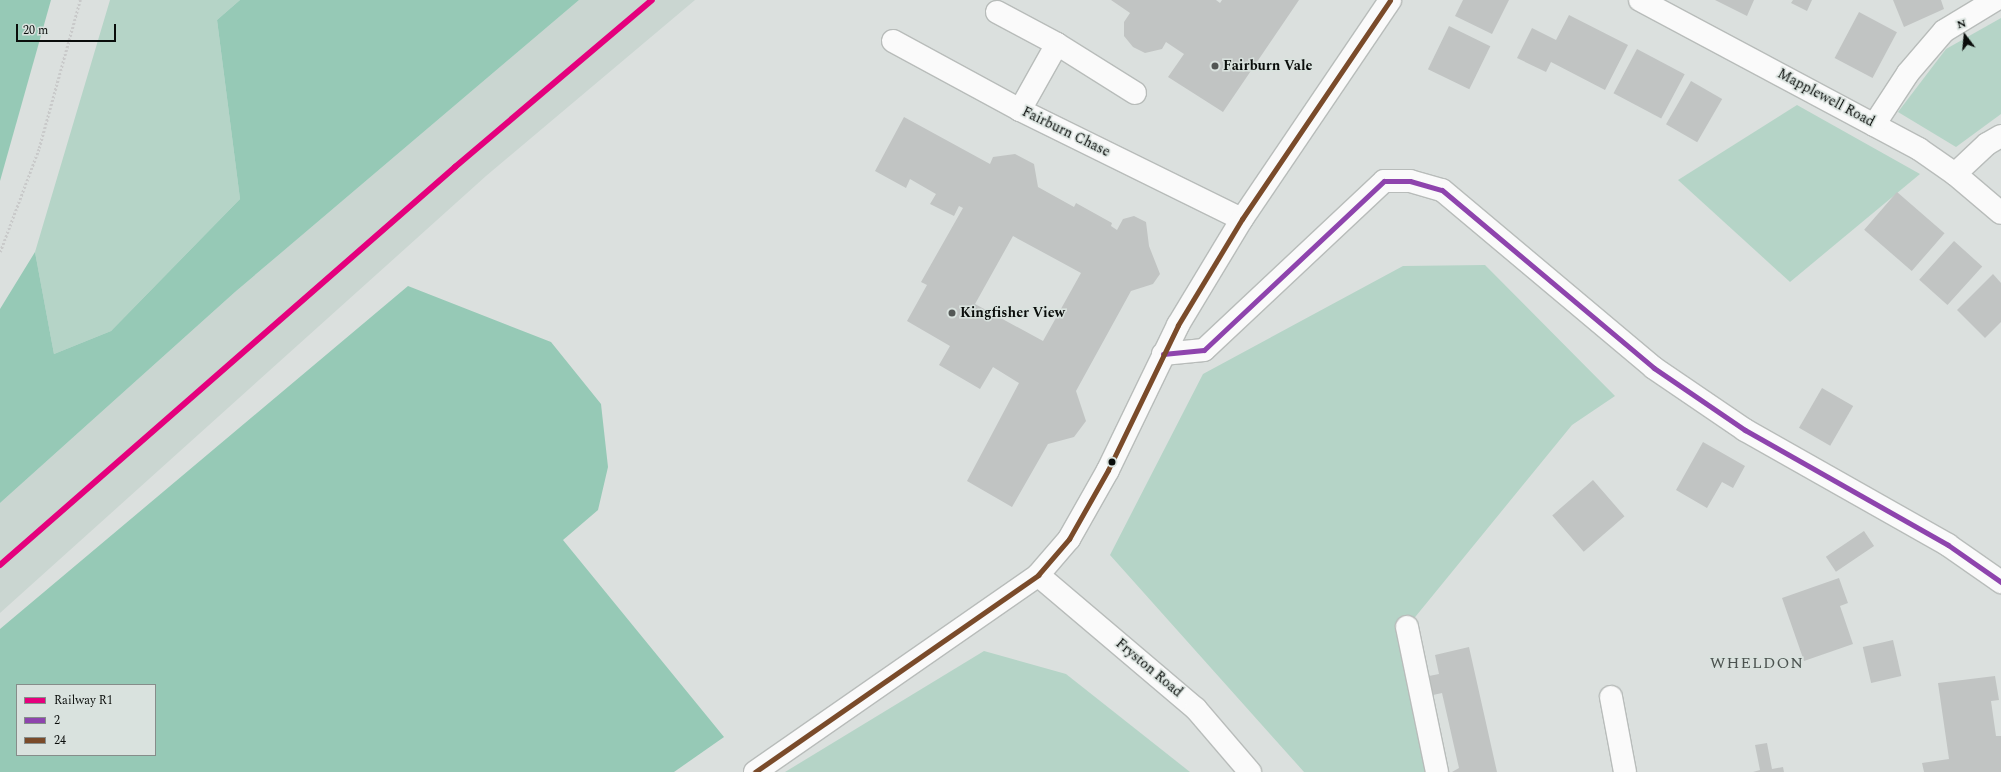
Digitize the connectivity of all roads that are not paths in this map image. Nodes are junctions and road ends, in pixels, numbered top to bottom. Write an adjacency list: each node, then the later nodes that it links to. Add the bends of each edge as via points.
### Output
1 (1390, 0): 14 (street)
2 (1640, 0): 4 (street, Mapplewell Road)
3 (1995, 0): 10 (street, via 1944,31 1908,73)
4 (1665, 5): 10 (street, Mapplewell Road)
5 (997, 12): 7 (street)
6 (893, 41): 9 (street, Fairburn Chase)
7 (1057, 44): 8 (street); 9 (street)
8 (1135, 93)
9 (1020, 110): 14 (street, Fairburn Chase)
10 (1874, 125): 12 (street, Mapplewell Road, via 1919,149)
11 (2001, 136): 12 (street, via 1987,144)
12 (1955, 174): 13 (street, Mapplewell Road)
13 (2001, 213)
14 (1242, 219): 15 (street)
15 (1162, 354): 16 (street, via 1088,508 1070,540); 17 (street, via 1204,350 1384,180 1410,181 1436,188 1442,190 1504,241 1654,368 1746,430 1948,545)
16 (1038, 575): 20 (street); 21 (street, Fryston Road, via 1196,708)
17 (2001, 582)
18 (1407, 627): 22 (street)
19 (1611, 697): 23 (street)
20 (755, 772)
21 (1250, 772)
22 (1437, 772)
23 (1625, 772)

